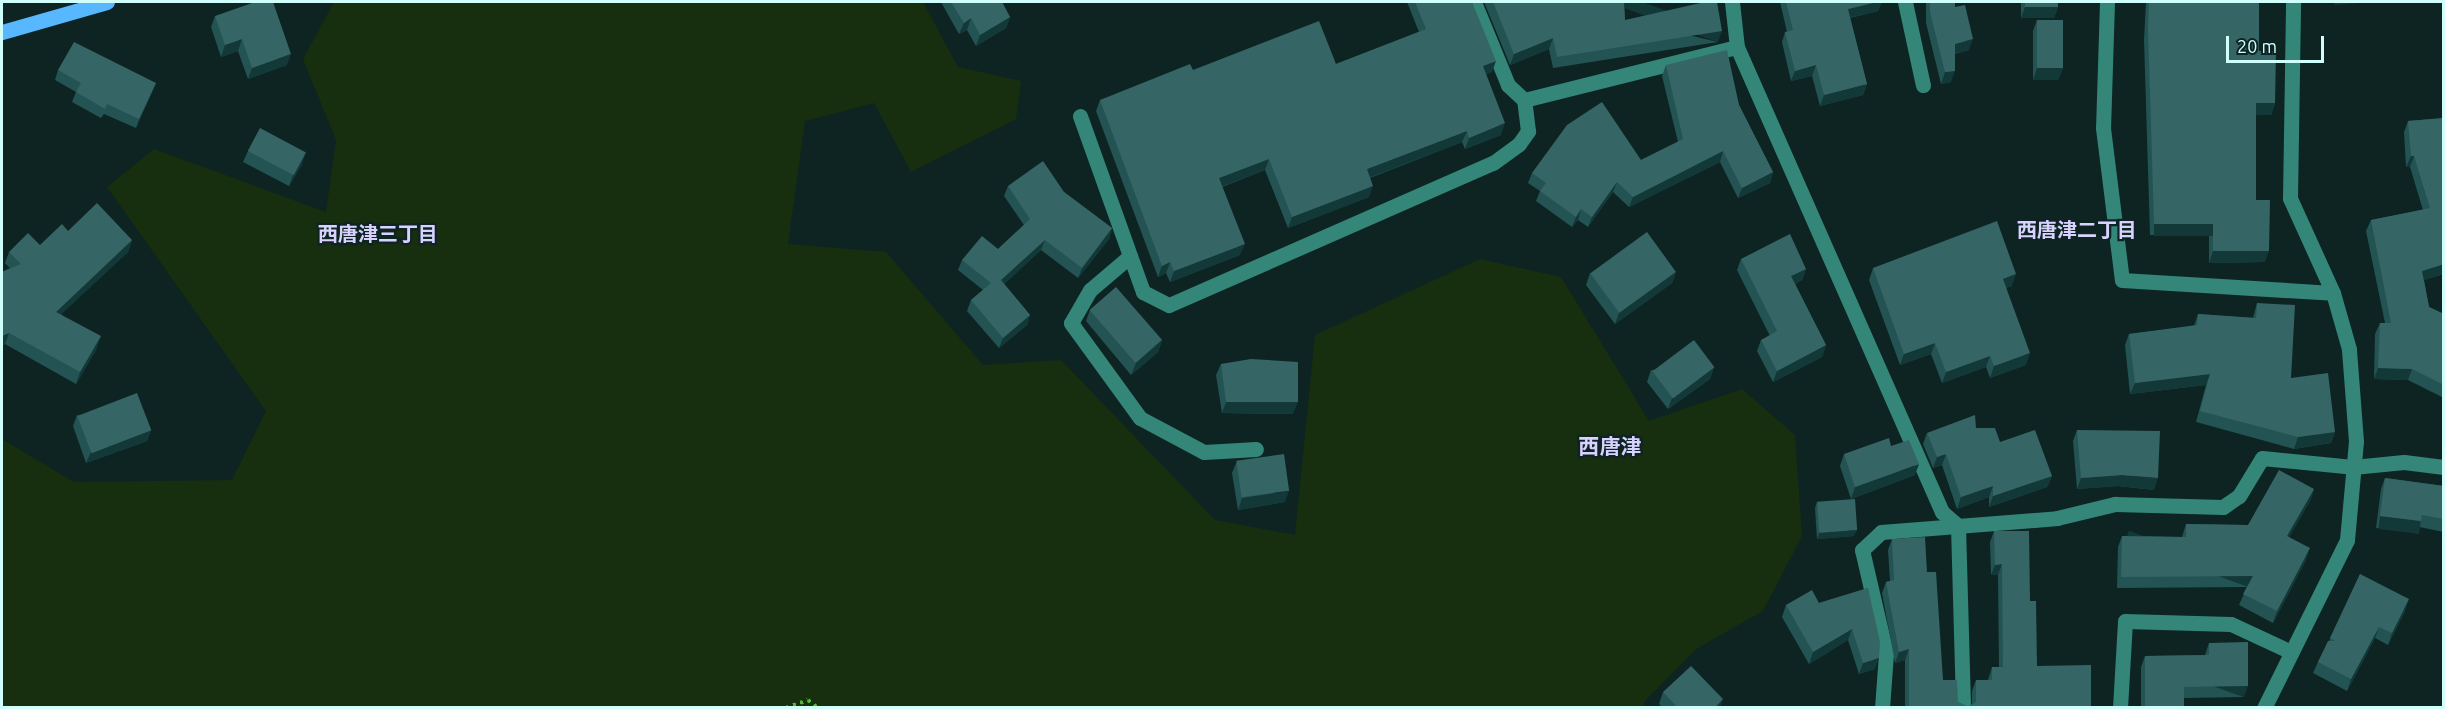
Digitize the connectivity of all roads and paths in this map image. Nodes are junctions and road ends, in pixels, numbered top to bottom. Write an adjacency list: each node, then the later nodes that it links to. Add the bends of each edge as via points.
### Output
1 (107, 2): 7 (main road)
2 (1474, 2): 10 (street, via 1508,85)
3 (1732, 2): 8 (street)
4 (1905, 2): 9 (street)
5 (2107, 2): 13 (street, via 2103,128 2122,280)
6 (2293, 2): 13 (street, via 2290,198)
7 (2, 32)
8 (1737, 47): 10 (street); 17 (street, via 1942,512)
9 (1923, 85)
10 (1524, 100): 12 (street, via 1528,131 1519,144 1493,163 1169,305 1143,292)
11 (1080, 116): 12 (street)
12 (1130, 256): 14 (street, via 1090,290 1071,323 1140,418 1204,452)
13 (2333, 293): 15 (street, via 2349,349 2356,441)
14 (1256, 449)
15 (2354, 467): 16 (street, via 2404,462); 17 (street, via 2262,458 2239,496 2223,507 2115,504 2057,518); 18 (street, via 2347,540)
16 (2444, 467)
17 (1958, 526): 21 (street, via 1881,532 1862,550 1886,653); 22 (street)
18 (2291, 652): 23 (street, via 2231,624 2125,621); 24 (street)
19 (786, 708): 20 (path, via 808,700)
20 (818, 708)
21 (1882, 708)
22 (1963, 708)
23 (2120, 708)
24 (2264, 708)

